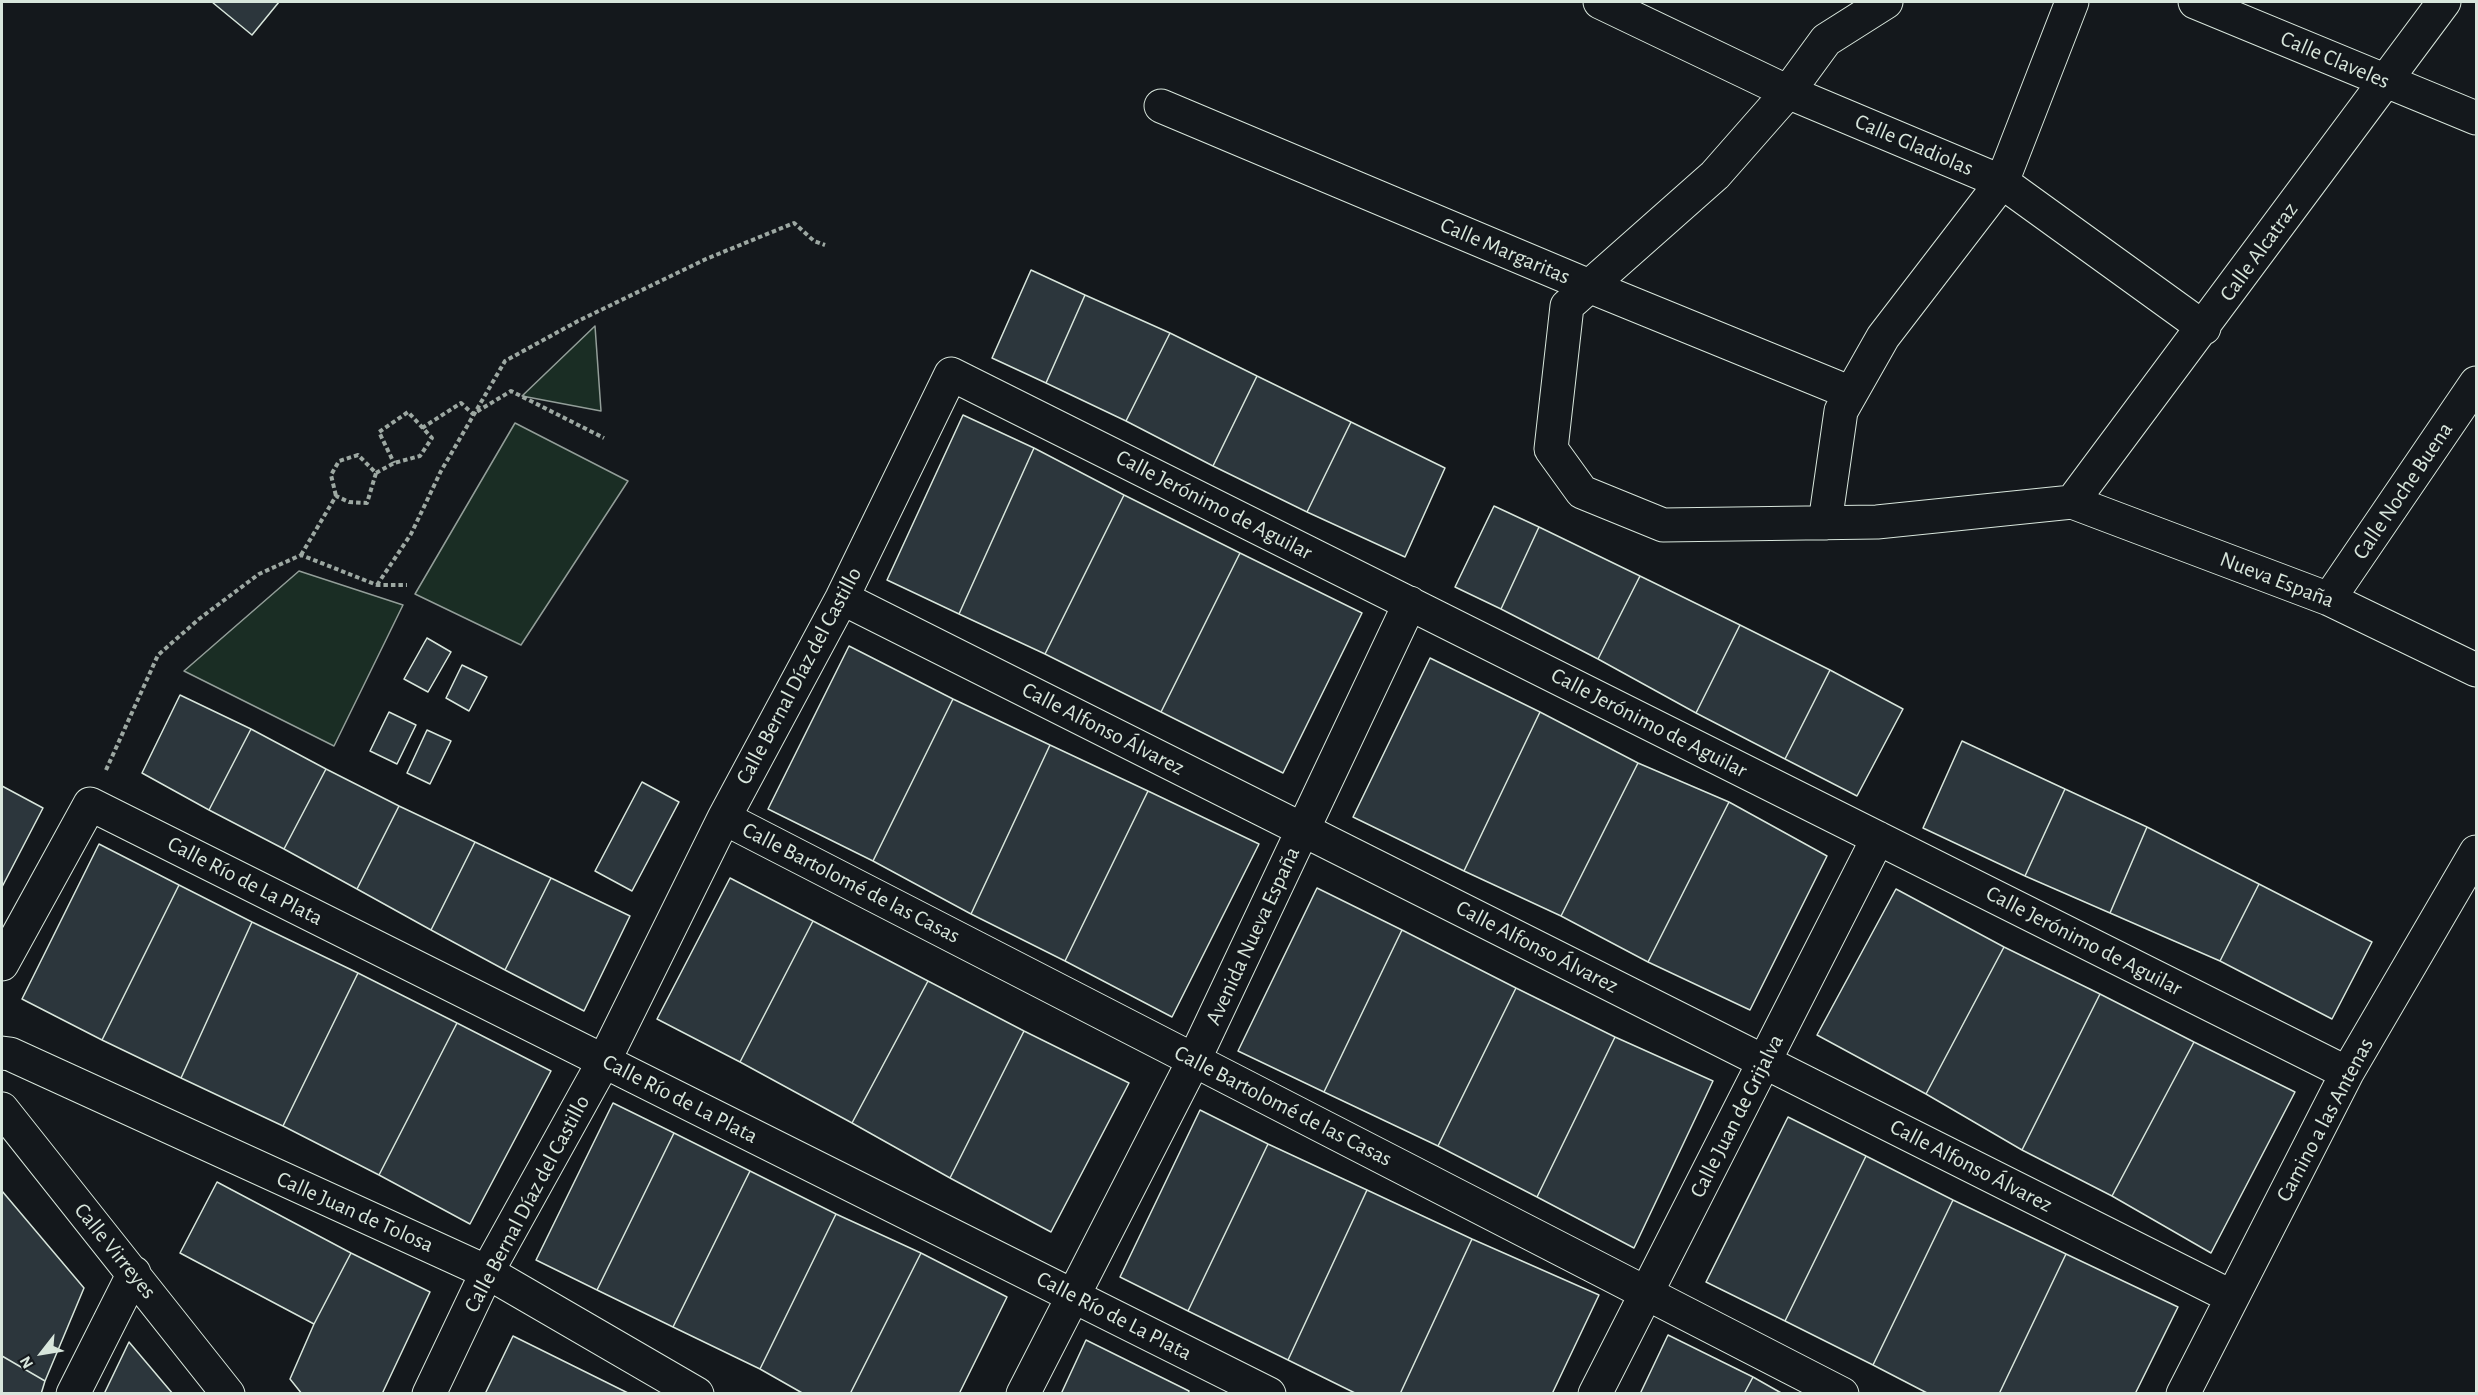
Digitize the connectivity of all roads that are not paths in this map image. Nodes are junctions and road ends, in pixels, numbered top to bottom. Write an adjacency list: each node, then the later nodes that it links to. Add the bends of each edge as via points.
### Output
1 (1886, 2): 7 (street, via 1826,40)
2 (2072, 2): 10 (street)
3 (2194, 2): 6 (street, Calle Claveles)
4 (2444, 2): 6 (street, Calle Alcatraz)
5 (1613, 4): 7 (street, Calle Gladiolas)
6 (2384, 81): 9 (street, Calle Claveles); 12 (street, Calle Alcatraz)
7 (1788, 92): 10 (street, Calle Gladiolas); 11 (street, via 1715,175)
8 (1161, 105): 11 (street, Calle Margaritas)
9 (2476, 118)
10 (2002, 182): 12 (street, Calle Gladiolas); 15 (street, via 1883,337)
11 (1589, 286): 15 (street, Calle Margaritas); 17 (street, via 1567,306 1551,449 1582,492 1663,525)
12 (2204, 328): 16 (street, Calle Alcatraz)
13 (951, 374): 18 (street, Calle Bernal Díaz del Castillo); 20 (street, Calle Jerónimo de Aguilar)
14 (2476, 383): 19 (street, Calle Noche Buena)
15 (1851, 393): 17 (street, via 1841,411)
16 (2072, 502): 17 (street, via 1877,522); 19 (street, Nueva España)
17 (1825, 522)
18 (842, 598): 22 (street, Calle Bernal Díaz del Castillo); 23 (street, Calle Alfonso Álvarez)
19 (2329, 599): 21 (street, Nueva España)
20 (1410, 603): 23 (street, Avenida Nueva España); 24 (street, Calle Jerónimo de Aguilar)
21 (2476, 670)
22 (724, 818): 28 (street, Calle Bartolomé de las Casas); 29 (street, Calle Bernal Díaz del Castillo)
23 (1303, 830): 28 (street, Avenida Nueva España); 30 (street, Calle Alfonso Álvarez)
24 (1878, 838): 30 (street, Calle Juan de Grijalva); 31 (street, Calle Jerónimo de Aguilar)
25 (2476, 852): 31 (street, Camino a las Antenas)
26 (2, 964): 29 (street, Calle Río de La Plata, via 90,804)
27 (2, 1053): 33 (street, Calle Juan de Tolosa)
28 (1194, 1060): 35 (street, Calle Bartolomé de las Casas); 36 (street, Avenida Nueva España)
29 (604, 1061): 33 (street, Calle Bernal Díaz del Castillo); 36 (street, Calle Río de La Plata)
30 (1764, 1062): 35 (street, Calle Juan de Grijalva); 37 (street, Calle Alfonso Álvarez)
31 (2347, 1073): 37 (street, Camino a las Antenas)
32 (2, 1109): 34 (street, Calle Virreyes)
33 (487, 1272): 40 (street, Calle Bernal Díaz del Castillo); 41 (street, Calle Juan de Tolosa)
34 (134, 1274): 38 (street); 39 (street, Calle Virreyes)
35 (1647, 1293): 44 (street, Calle Juan de Grijalva); 45 (street, Calle Bartolomé de las Casas)
36 (1073, 1295): 42 (street, Avenida Nueva España); 43 (street, Calle Río de La Plata)
37 (2232, 1297): 46 (street, Camino a las Antenas)
38 (73, 1394)
39 (228, 1394)
40 (429, 1394)
41 (697, 1394)
42 (1023, 1394)
43 (1269, 1394)
44 (1595, 1394)
45 (1842, 1394)
46 (2183, 1394)

